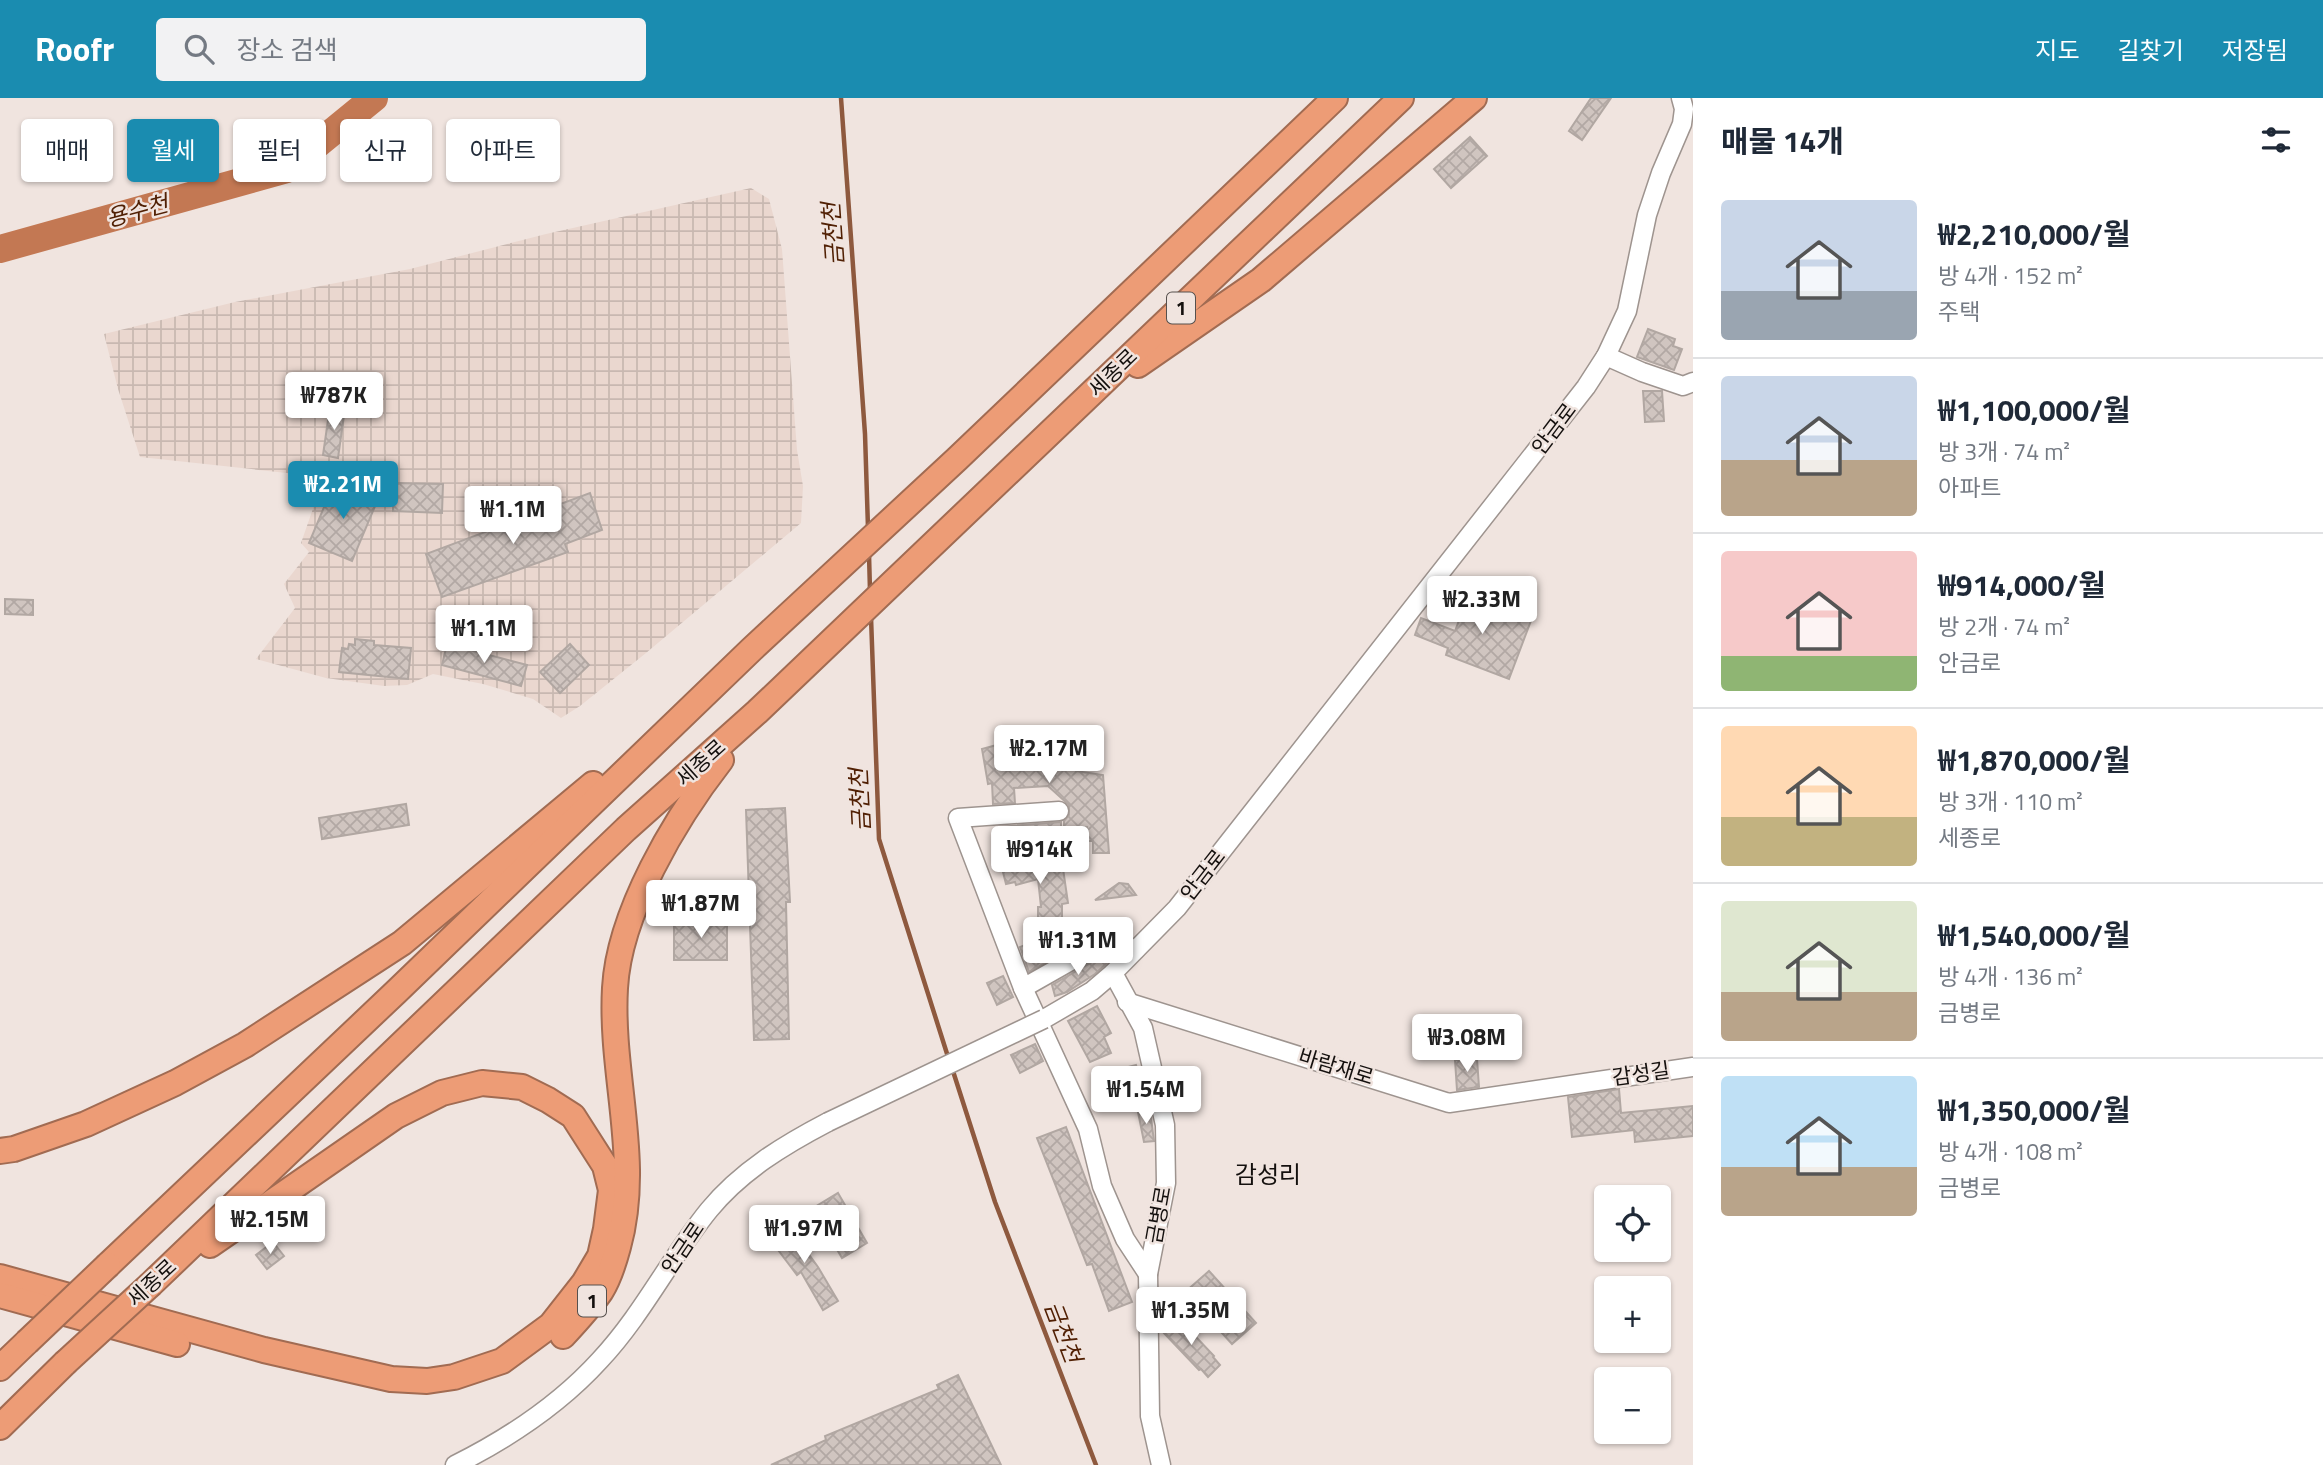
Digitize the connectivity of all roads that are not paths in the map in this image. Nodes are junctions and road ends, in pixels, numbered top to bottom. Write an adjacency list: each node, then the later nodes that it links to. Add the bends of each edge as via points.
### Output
1 (1335, 98): 8 (highway, 세종로 / 1)
2 (1401, 98): 7 (highway, 세종로 / 1)
3 (1474, 98): 7 (highway, via 1261,280)
4 (1684, 102): 5 (street, 안금로, via 1682,124 1647,215 1627,311)
5 (1606, 356): 6 (street); 11 (street, 안금로, via 1520,473 1194,886)
6 (1690, 386)
7 (1072, 412): 9 (highway, 세종로 / 1)
8 (699, 702): 17 (highway, 1, via 575,798 402,943 245,1045); 24 (highway, 세종로, bridge)
9 (757, 712): 22 (highway, 세종로, via 626,829); 23 (highway, 1, via 673,830 623,938 615,987 615,1041 628,1150 624,1228 602,1290 564,1335 527,1363 461,1392 390,1394 258,1366)
10 (1059, 811): 13 (street, via 958,818)
11 (1136, 949): 12 (street, 안금로); 13 (street, via 1090,950)
12 (1113, 973): 14 (street, 금병로); 26 (street, 안금로, bridge, via 1044,1019 769,1155 711,1207 599,1362 492,1447)
13 (1023, 989): 20 (street, via 1088,1129 1102,1186 1125,1239)
14 (1127, 1002): 16 (street, 바람재로, via 1449,1103); 20 (street, 금병로, via 1143,1028 1165,1125 1166,1183)
15 (1693, 1067): 16 (street, 감성길)
16 (1588, 1081)
17 (86, 1124): 18 (highway); 19 (highway, 1)
18 (0, 1135)
19 (0, 1151)
20 (1148, 1274): 27 (street, 금병로, via 1150,1416)
21 (0, 1277): 22 (highway, via 264,1350 391,1379 427,1381 502,1361 551,1325 600,1256 611,1190 605,1166 573,1116 522,1087 482,1083 442,1093 396,1116)
22 (151, 1284): 25 (highway, 세종로, bridge)
23 (0, 1295)
24 (0, 1368)
25 (0, 1427)
26 (455, 1465)
27 (1161, 1465)

